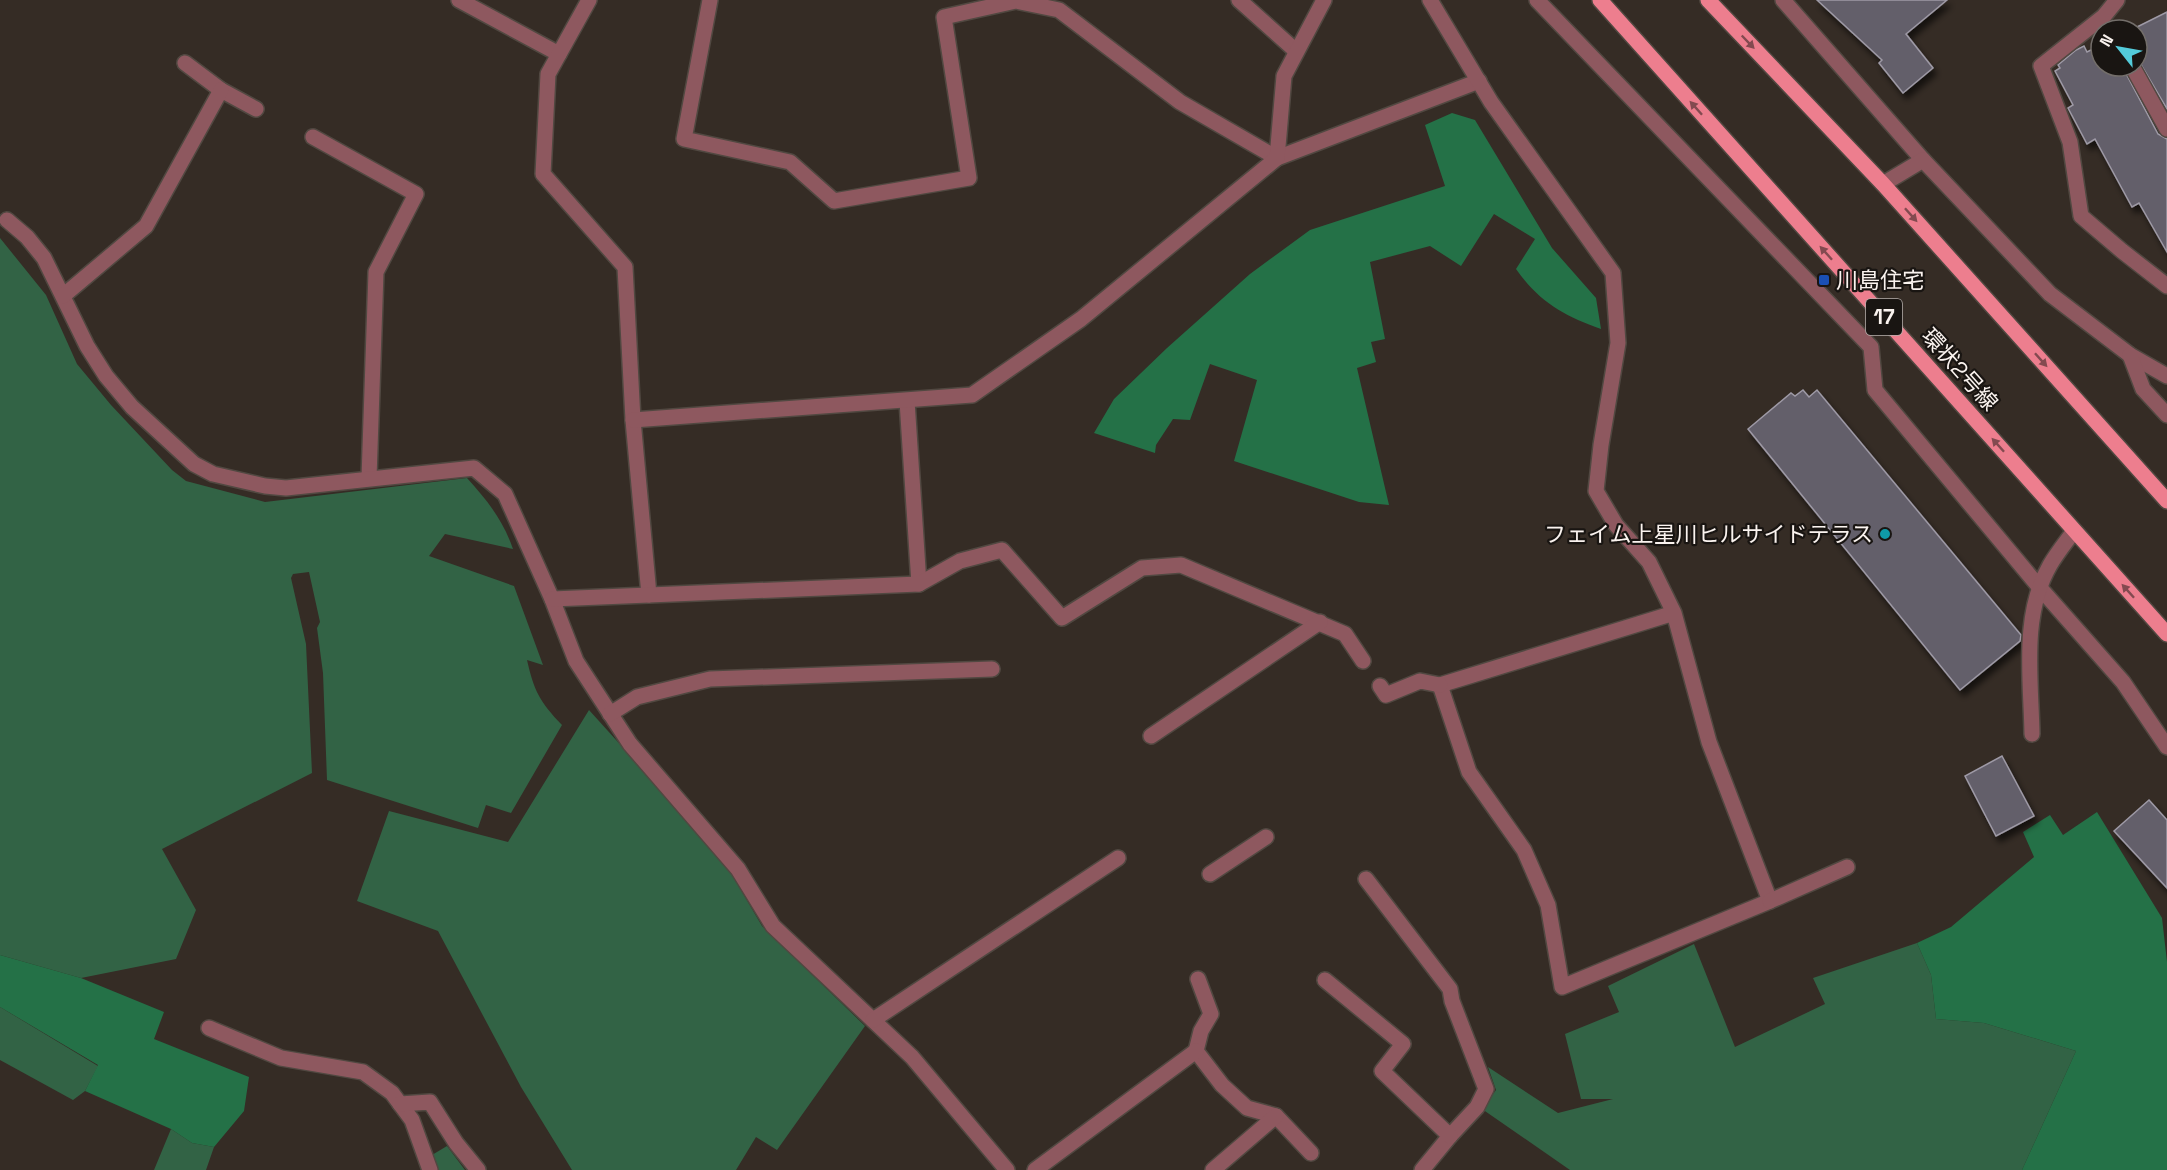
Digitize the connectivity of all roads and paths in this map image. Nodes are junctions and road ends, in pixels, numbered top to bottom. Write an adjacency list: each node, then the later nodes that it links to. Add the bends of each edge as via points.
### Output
1 (459, 0): 14 (street)
2 (589, 0): 14 (street)
3 (710, 0): 22 (street, via 684,138 790,162 834,201 969,178 944,17 1016,1 1059,10 1180,102)
4 (1239, 0): 13 (street)
5 (1324, 0): 13 (street)
6 (1430, 0): 17 (street)
7 (1537, 0): 37 (street, via 1870,347 1875,390)
8 (1600, 0): 35 (main road, 環状2号線 / 17, one-way to 8)
9 (1708, 0): 24 (main road, one-way to 24)
10 (1783, 0): 23 (street)
11 (2117, 0): 12 (street)
12 (2104, 16): 26 (street, via 2041,66 2070,142 2081,216)
13 (1296, 51): 22 (street, via 1284,76)
14 (559, 54): 32 (street, via 548,74 543,174 625,267)
15 (185, 63): 18 (street)
16 (2139, 78): 20 (street)
17 (1479, 81): 22 (street); 40 (street, via 1613,273 1618,343 1596,491 1616,525 1649,561)
18 (220, 90): 19 (street); 27 (street, via 146,226)
19 (256, 109)
20 (2167, 129)
21 (313, 137): 33 (street, via 416,194 376,272)
22 (1277, 158): 30 (street, via 1081,319 972,395)
23 (1923, 160): 24 (street); 28 (street, via 2050,294)
24 (1882, 184): 34 (main road, one-way to 34)
25 (7, 220): 27 (street, via 44,258)
26 (2167, 286)
27 (63, 296): 33 (street, via 106,376 132,407 194,464 213,474 286,488)
28 (2130, 355): 29 (street); 31 (street, via 2143,389)
29 (2167, 376)
30 (908, 401): 32 (street); 36 (street)
31 (2167, 415)
32 (633, 420): 38 (street)
33 (369, 478): 39 (street, via 474,468 505,494)
34 (2167, 501)
35 (2074, 531): 37 (street, via 2050,565); 42 (main road, 環状2号線 / 17, one-way to 35)
36 (919, 584): 38 (street); 41 (street, via 960,561 1002,550 1062,618 1142,568 1181,565)
37 (2040, 588): 48 (street, via 2029,634); 50 (street, via 2123,682)
38 (649, 595): 39 (street)
39 (552, 599): 47 (street, via 576,661)
40 (1674, 614): 45 (street); 56 (street, via 1709,742)
41 (1320, 622): 43 (street, via 1345,634); 49 (street)
42 (2167, 634)
43 (1363, 661)
44 (992, 669): 47 (street, via 711,679 637,697)
45 (1440, 685): 46 (street, via 1420,681 1386,695); 56 (street, via 1469,772 1524,850 1548,905 1562,987)
46 (1380, 686)
47 (610, 714): 59 (street, via 630,744 738,869 773,926)
48 (2032, 734)
49 (1150, 736)
50 (2167, 747)
51 (1266, 837): 54 (street)
52 (1118, 858): 59 (street)
53 (1847, 867): 56 (street)
54 (1210, 874)
55 (1366, 879): 64 (street, via 1450,988 1486,1089 1477,1107)
56 (1770, 901)
57 (1198, 980): 61 (street, via 1211,1014)
58 (1325, 980): 64 (street, via 1403,1044 1382,1071)
59 (873, 1020): 68 (street, via 912,1057)
60 (209, 1028): 62 (street, via 281,1058 363,1072 392,1093)
61 (1196, 1051): 63 (street, via 1222,1085 1247,1108); 69 (street)
62 (400, 1104): 66 (street, via 412,1120); 67 (street, via 430,1102)
63 (1276, 1116): 65 (street); 70 (street)
64 (1450, 1136): 71 (street)
65 (1311, 1153)
66 (430, 1170)
67 (478, 1170)
68 (1007, 1170)
69 (1035, 1170)
70 (1213, 1170)
71 (1422, 1170)

